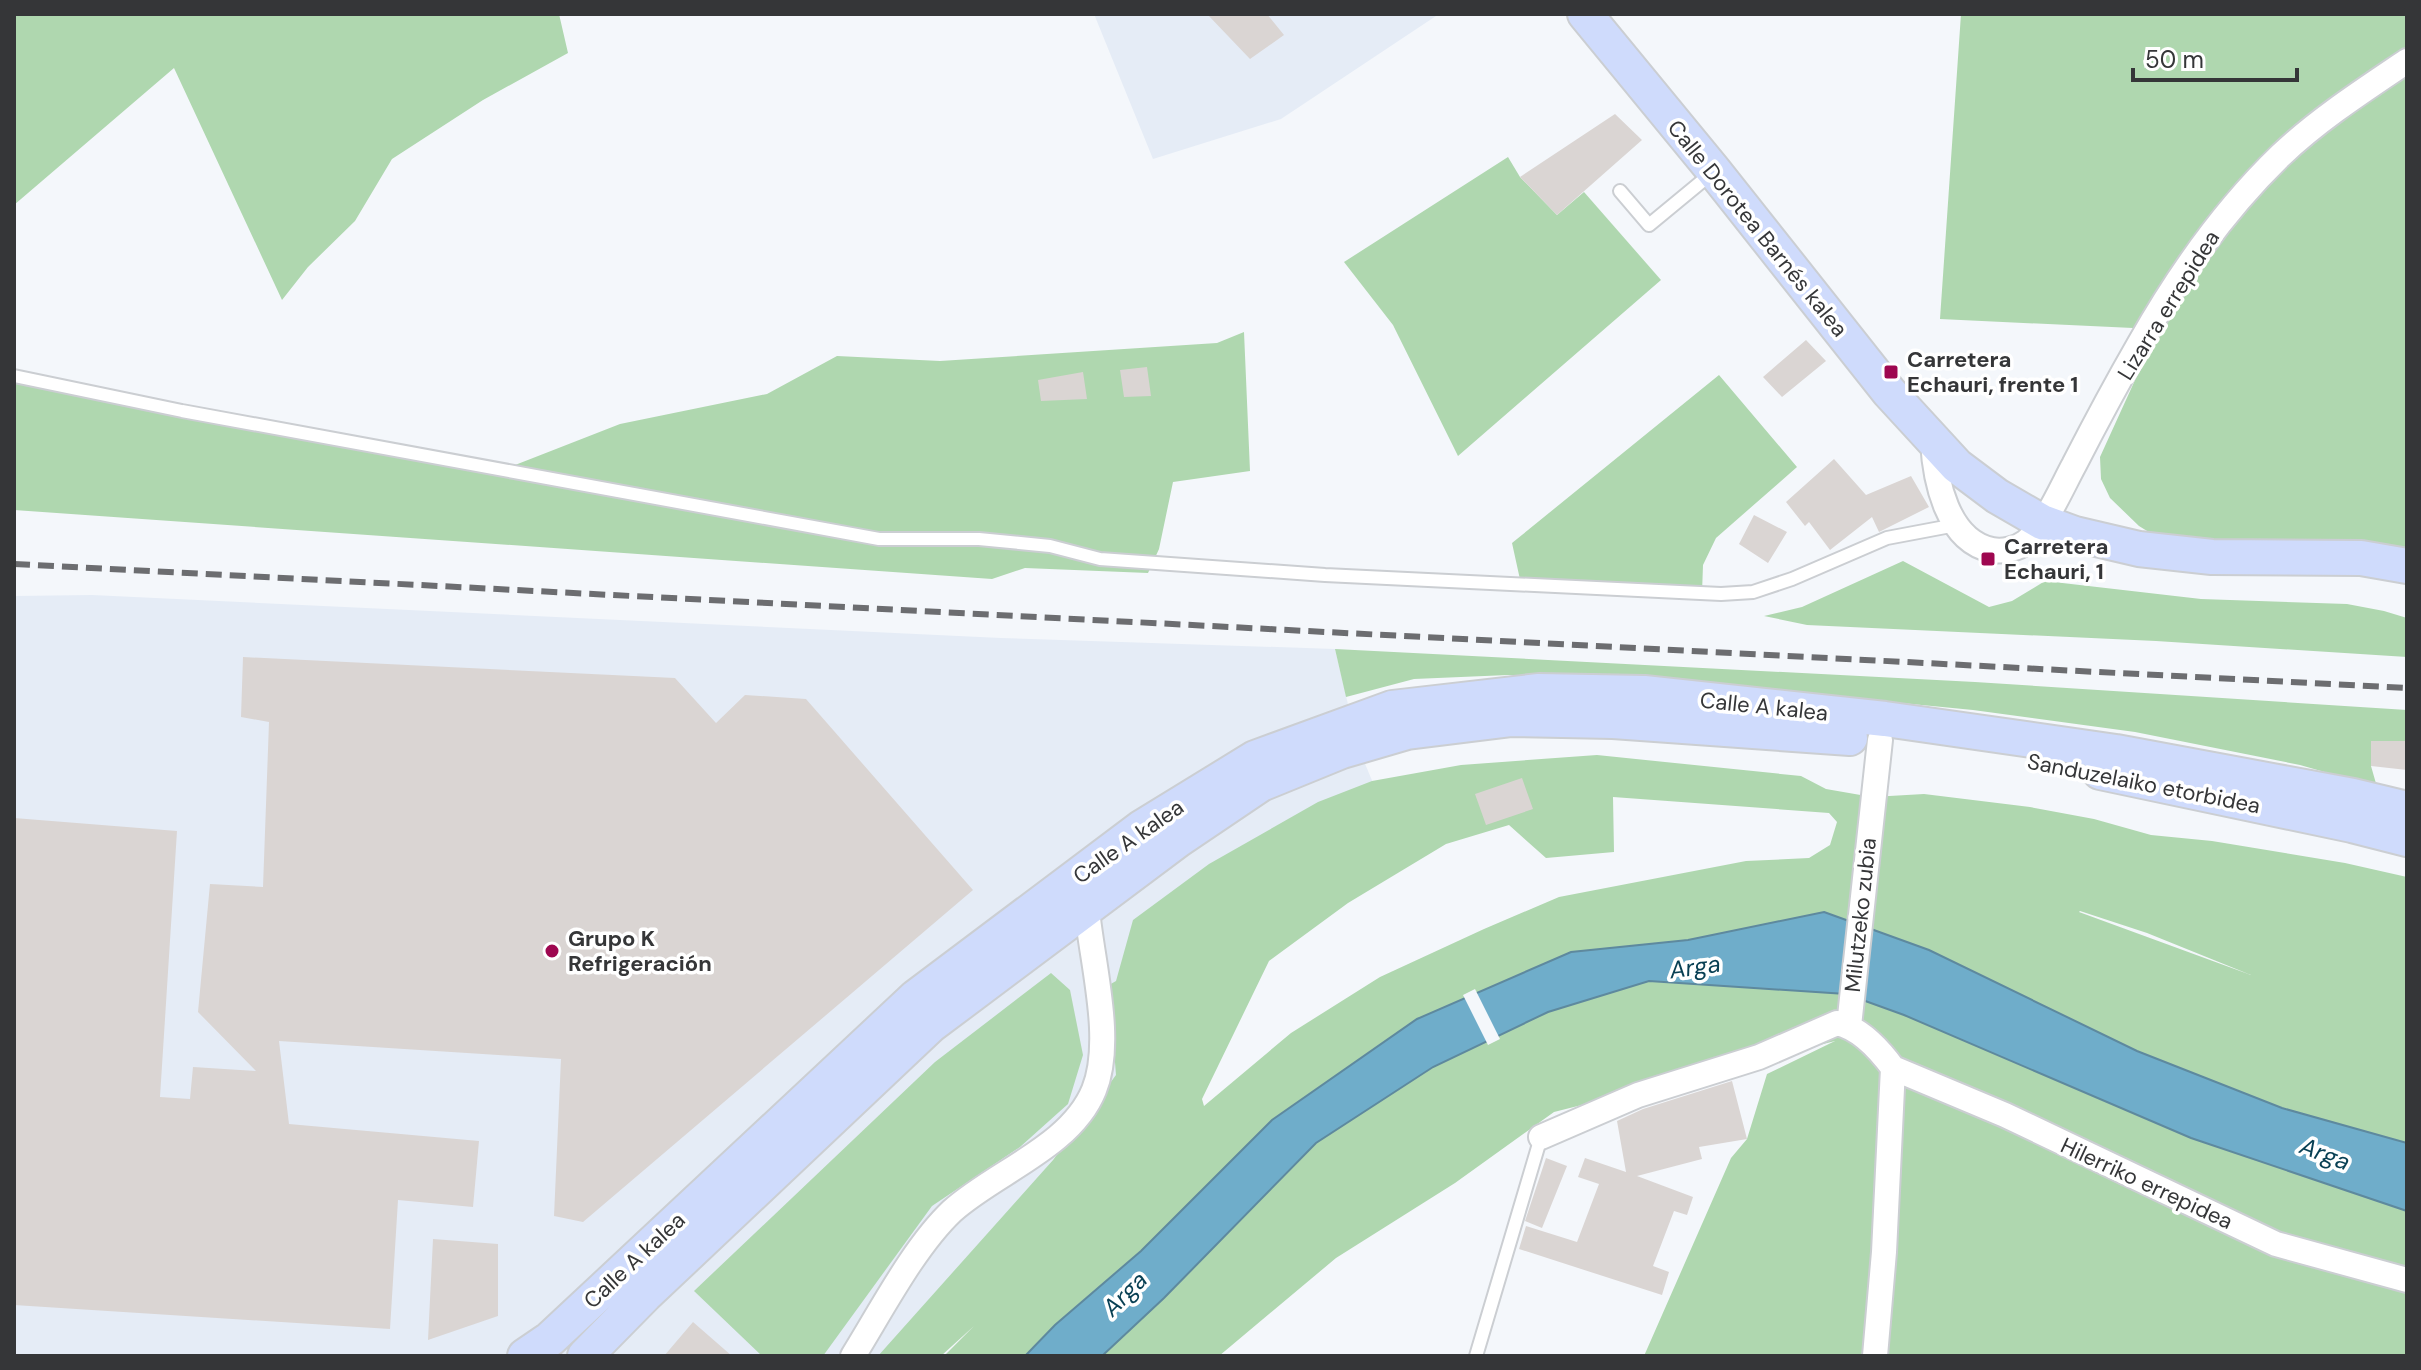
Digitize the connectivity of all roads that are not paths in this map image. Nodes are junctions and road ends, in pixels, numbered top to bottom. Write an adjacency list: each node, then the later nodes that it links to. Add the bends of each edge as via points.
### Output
1 (1585, 14): 3 (main road, Calle Dorotea Barnés kalea)
2 (2407, 61): 7 (street, Lizarra errepidea, via 2282,154 2194,254)
3 (1714, 171): 4 (lane, via 1649,225); 6 (main road, Calle Dorotea Barnés kalea)
4 (1620, 191)
5 (14, 376): 8 (lane, via 879,539 979,539 1050,546 1100,559 1721,594 1753,592 1887,538)
6 (1933, 441): 7 (main road, via 1997,496); 8 (street, via 1935,471)
7 (2042, 522): 8 (street, Lizarra errepidea, via 2027,541 2001,552 1981,548); 9 (main road, via 2109,542 2186,555 2361,558)
8 (1956, 525)
9 (2407, 566)
10 (1882, 730): 11 (main road, Sanduzelaiko etorbidea); 12 (main road, Calle A kalea, via 1512,719 1407,732 1261,784); 13 (street, Milutzeko zubia); 17 (main road, Calle A kalea, via 1644,693 1539,691 1392,708 1255,758 1141,828 916,997 550,1339)
11 (2403, 830)
12 (1087, 910): 18 (main road, Calle A kalea, via 931,1025); 19 (street, via 1104,1047 1083,1111 1053,1141 953,1210)
13 (1850, 1016): 14 (street, Hilerriko errepidea); 15 (street, via 1759,1057 1638,1095)
14 (1893, 1068): 16 (street, Hilerriko errepidea, via 2005,1115 2276,1244); 21 (street)
15 (1541, 1137): 20 (lane)
16 (2407, 1280)
17 (525, 1356)
18 (585, 1356)
19 (853, 1356)
20 (1476, 1356)
21 (1875, 1356)

